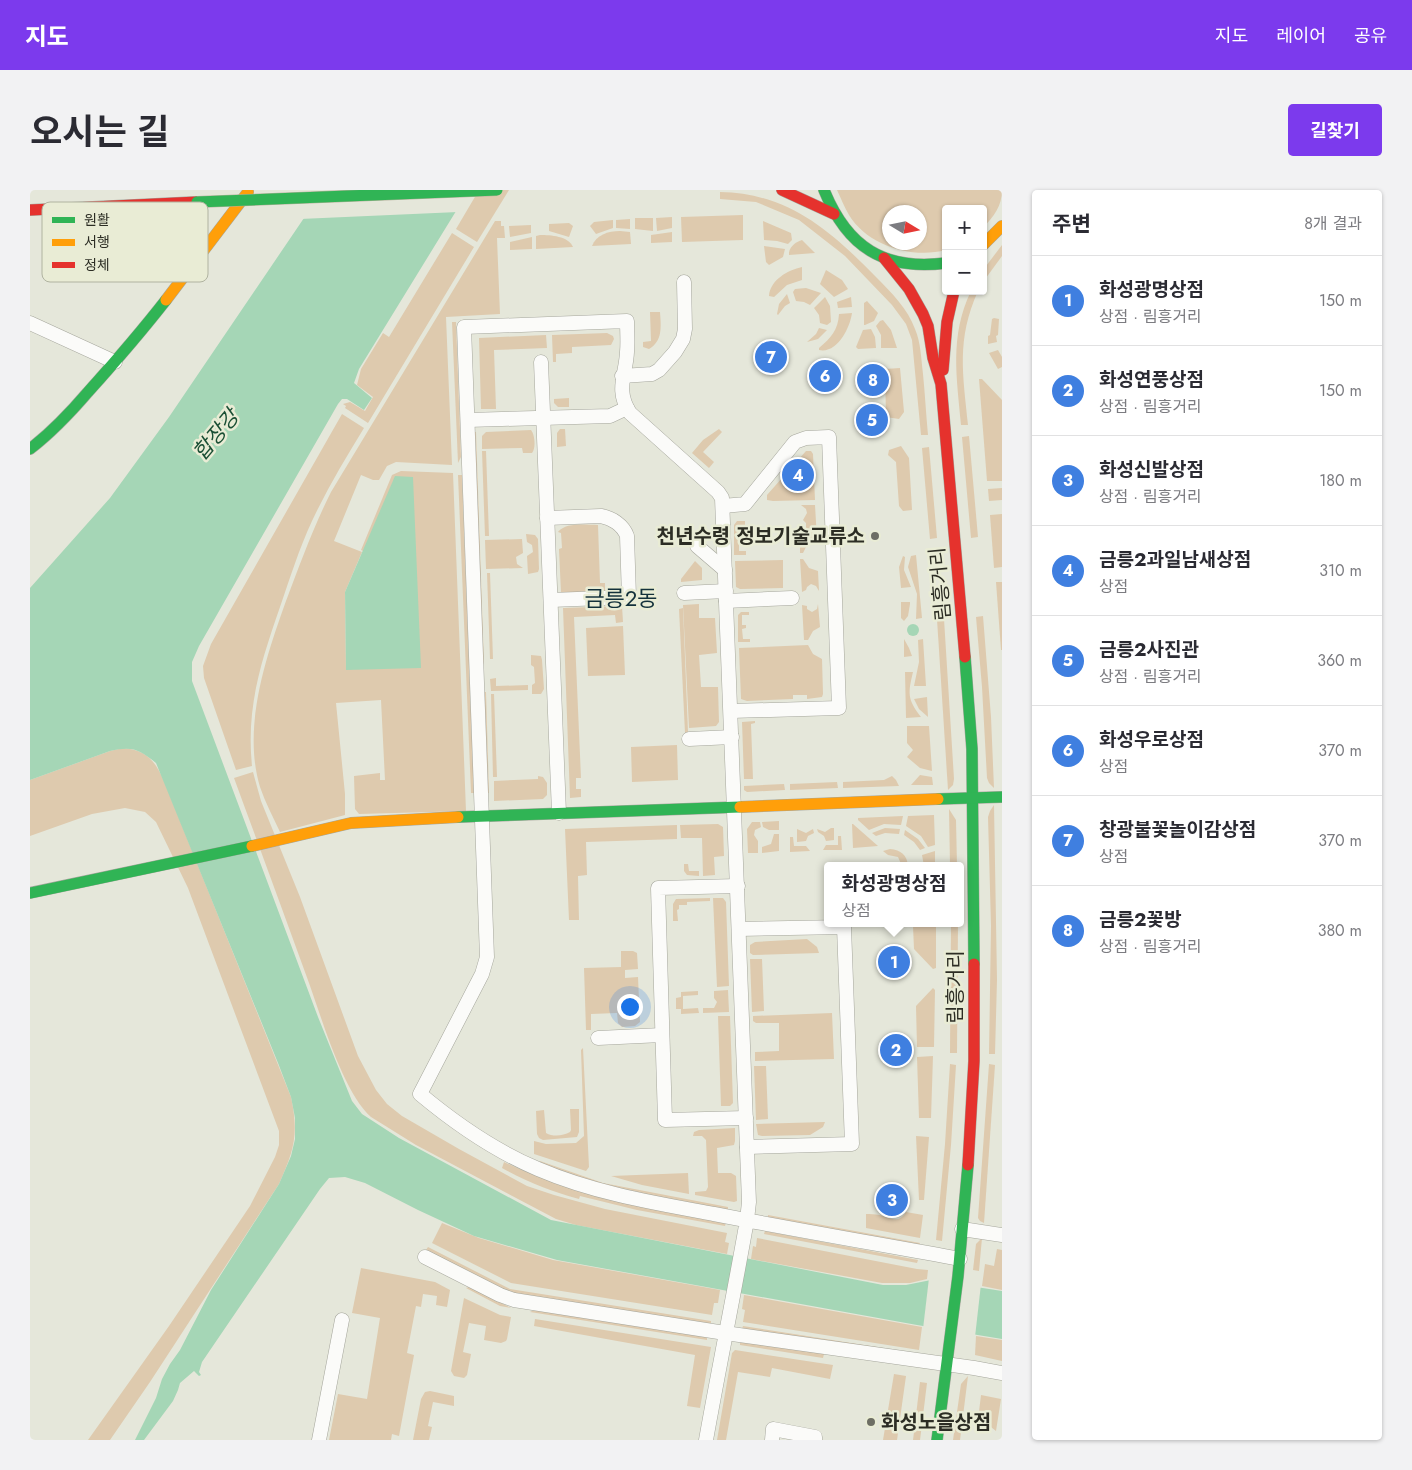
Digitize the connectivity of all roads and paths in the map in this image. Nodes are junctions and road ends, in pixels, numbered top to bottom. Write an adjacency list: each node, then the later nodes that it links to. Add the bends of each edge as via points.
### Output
1 (249, 190): 9 (main road)
2 (496, 190): 5 (main road, bridge)
3 (782, 190): 6 (main road)
4 (824, 190): 6 (main road)
5 (197, 202)
6 (834, 214): 10 (main road, via 855,240)
7 (1002, 226): 8 (main road)
8 (987, 241)
9 (208, 245)
10 (884, 258): 11 (main road, via 920,266); 19 (main road, 림흥거리, via 909,289 923,314)
11 (942, 263)
12 (180, 282): 16 (main road)
13 (684, 282): 18 (street, via 685,330 676,352 652,374)
14 (953, 295): 19 (main road, 림흥거리)
15 (30, 323): 16 (street)
16 (115, 362): 23 (main road, via 47,437)
17 (541, 362): 21 (street)
18 (622, 376): 20 (street); 22 (street, via 627,354 627,321 464,327)
19 (941, 384): 35 (main road, 림흥거리, via 969,696)
20 (627, 408): 21 (street, via 610,416); 24 (street, via 718,492)
21 (543, 418): 22 (street); 25 (street)
22 (468, 420): 39 (street)
23 (30, 449)
24 (723, 506): 27 (street); 32 (street, via 745,504 795,442 829,437 839,708)
25 (547, 518): 31 (street); 31 (street, via 601,516 624,529 627,536 629,597)
26 (697, 546): 27 (street)
27 (725, 570): 29 (street)
28 (684, 593): 29 (street)
29 (726, 596): 30 (street); 32 (street)
30 (792, 598)
31 (550, 600): 38 (street)
32 (731, 711): 33 (street)
33 (732, 737): 34 (street); 37 (street)
34 (689, 739)
35 (973, 797): 36 (main road); 37 (main road); 48 (main road, 림흥거리, via 974,1061)
36 (1002, 797)
37 (735, 807): 38 (main road); 40 (street)
38 (559, 813): 39 (main road)
39 (481, 816): 41 (main road, via 351,823); 47 (street, via 487,947 485,966 420,1094 480,1139 538,1169 598,1191)
40 (738, 886): 42 (street); 43 (street, via 658,888)
41 (30, 893)
42 (739, 929): 45 (street); 46 (street, via 844,927 852,1144)
43 (662, 1035): 44 (street); 45 (street, via 665,1120)
44 (598, 1038)
45 (746, 1118): 46 (street)
46 (747, 1147): 47 (street, via 749,1202)
47 (746, 1220): 51 (street); 53 (street)
48 (962, 1228): 49 (street); 51 (main road, 림흥거리)
49 (1002, 1235)
50 (425, 1257): 53 (street, via 514,1300)
51 (960, 1259): 54 (main road, 림흥거리)
52 (342, 1320): 56 (street)
53 (725, 1333): 54 (street); 57 (street)
54 (948, 1358): 55 (street); 60 (main road, 림흥거리)
55 (1002, 1373)
56 (319, 1440)
57 (706, 1440)
58 (772, 1440): 59 (street, via 774,1429 815,1437)
59 (815, 1440)
60 (937, 1440)

